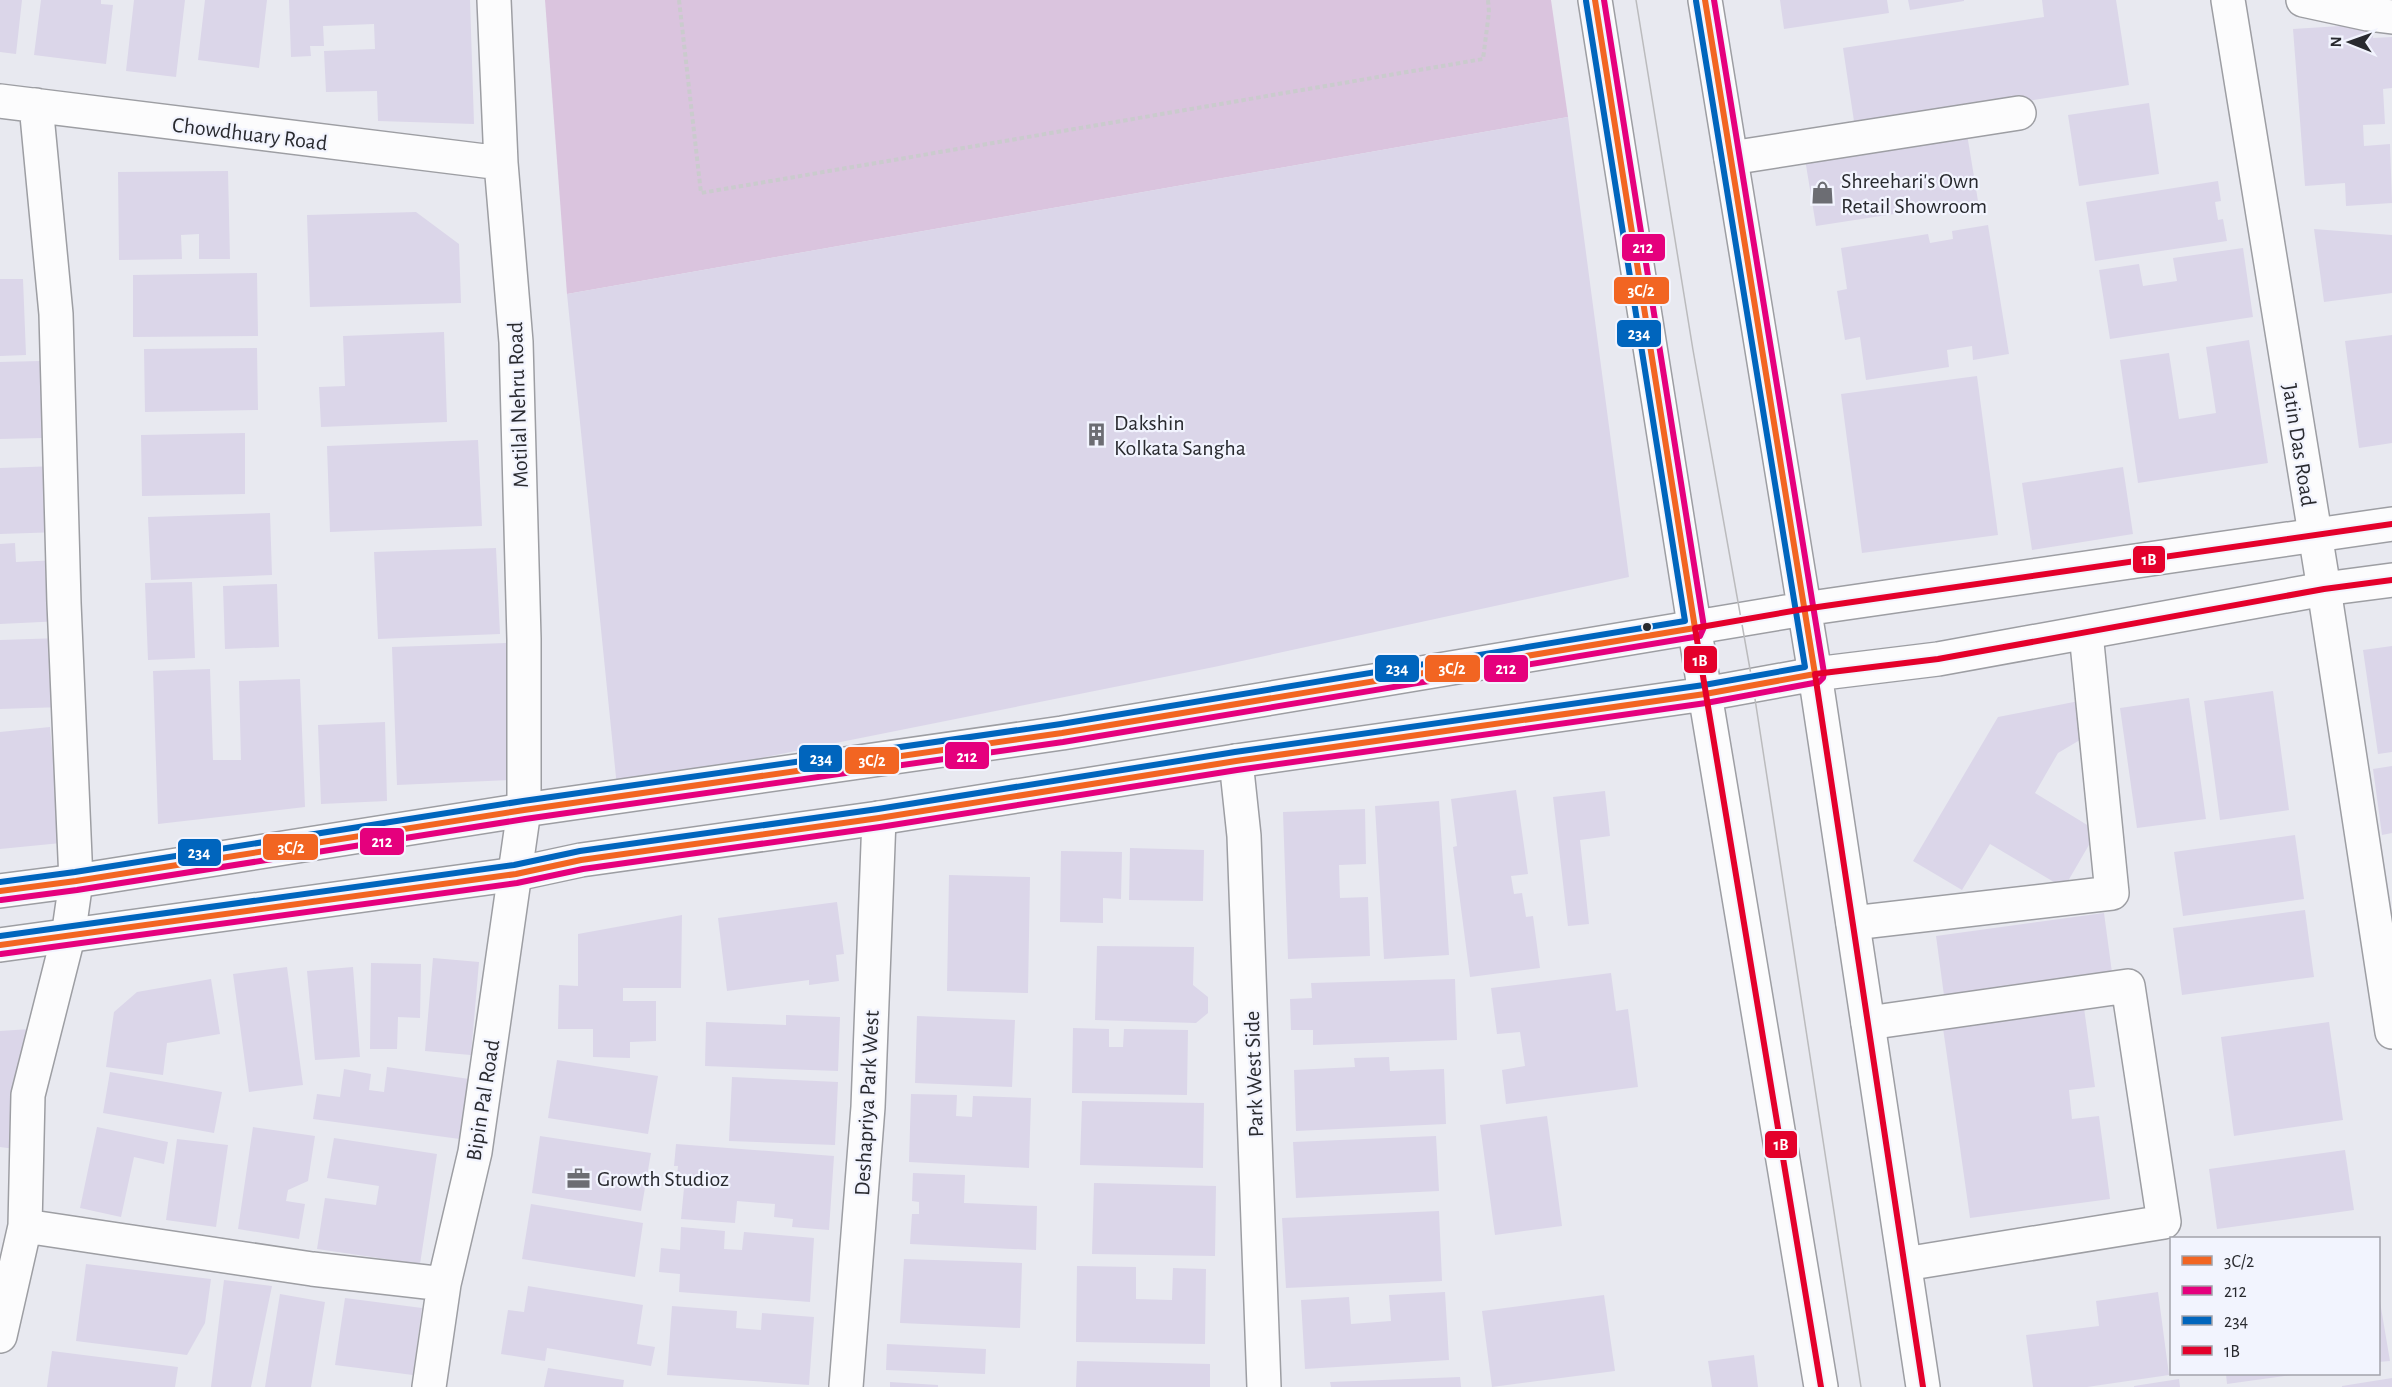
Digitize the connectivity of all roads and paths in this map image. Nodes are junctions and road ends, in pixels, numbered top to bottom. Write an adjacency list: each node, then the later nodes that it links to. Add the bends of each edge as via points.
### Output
1 (494, 0): 13 (main road, Motilal Nehru Road)
2 (679, 0): 3 (path, via 701,193 1483,59)
3 (1488, 0)
4 (1595, 0): 19 (main road)
5 (1705, 0): 12 (main road)
6 (2228, 0): 15 (main road, Jatin Das Road)
7 (2303, 0): 8 (main road)
8 (2392, 17)
9 (0, 101): 10 (main road, Chowdhuary Road)
10 (36, 105): 13 (main road, Chowdhuary Road); 27 (main road, via 56,315)
11 (2019, 113): 12 (main road)
12 (1731, 158): 18 (main road)
13 (501, 163): 24 (main road, Motilal Nehru Road, via 516,342)
14 (2392, 524): 15 (main road)
15 (2315, 535): 17 (main road, Jatin Das Road); 18 (main road)
16 (2392, 580): 17 (main road)
17 (2324, 589): 20 (main road); 33 (main road, Jatin Das Road)
18 (1804, 609): 19 (main road); 21 (main road)
19 (1695, 628): 22 (main road); 24 (main road, via 1062,733)
20 (2086, 633): 21 (main road, via 1938,659); 29 (main road, via 2112,893)
21 (1815, 674): 22 (main road); 29 (main road)
22 (1705, 694): 23 (main road); 41 (main road)
23 (1236, 760): 25 (main road); 40 (main road, Park West Side, via 1244,836)
24 (524, 810): 26 (main road, Bipin Pal Road); 27 (main road)
25 (879, 818): 26 (main road, via 581,860); 39 (main road, Deshapriya Park West, via 868,1107)
26 (516, 874): 30 (main road); 36 (main road, Bipin Pal Road, via 475,1152)
27 (76, 881): 28 (main road); 30 (main road)
28 (0, 891)
29 (1853, 923): 32 (main road)
30 (68, 937): 31 (main road); 34 (main road, via 28,1095)
31 (0, 945)
32 (1868, 1023): 35 (main road); 35 (main road, via 2128,987 2164,1222)
33 (2392, 1032)
34 (25, 1226): 36 (main road, via 312,1269); 37 (main road)
35 (1905, 1264): 42 (main road)
36 (444, 1284): 38 (main road, Bipin Pal Road)
37 (0, 1336)
38 (429, 1387)
39 (846, 1387)
40 (1264, 1387)
41 (1821, 1387)
42 (1923, 1387)

